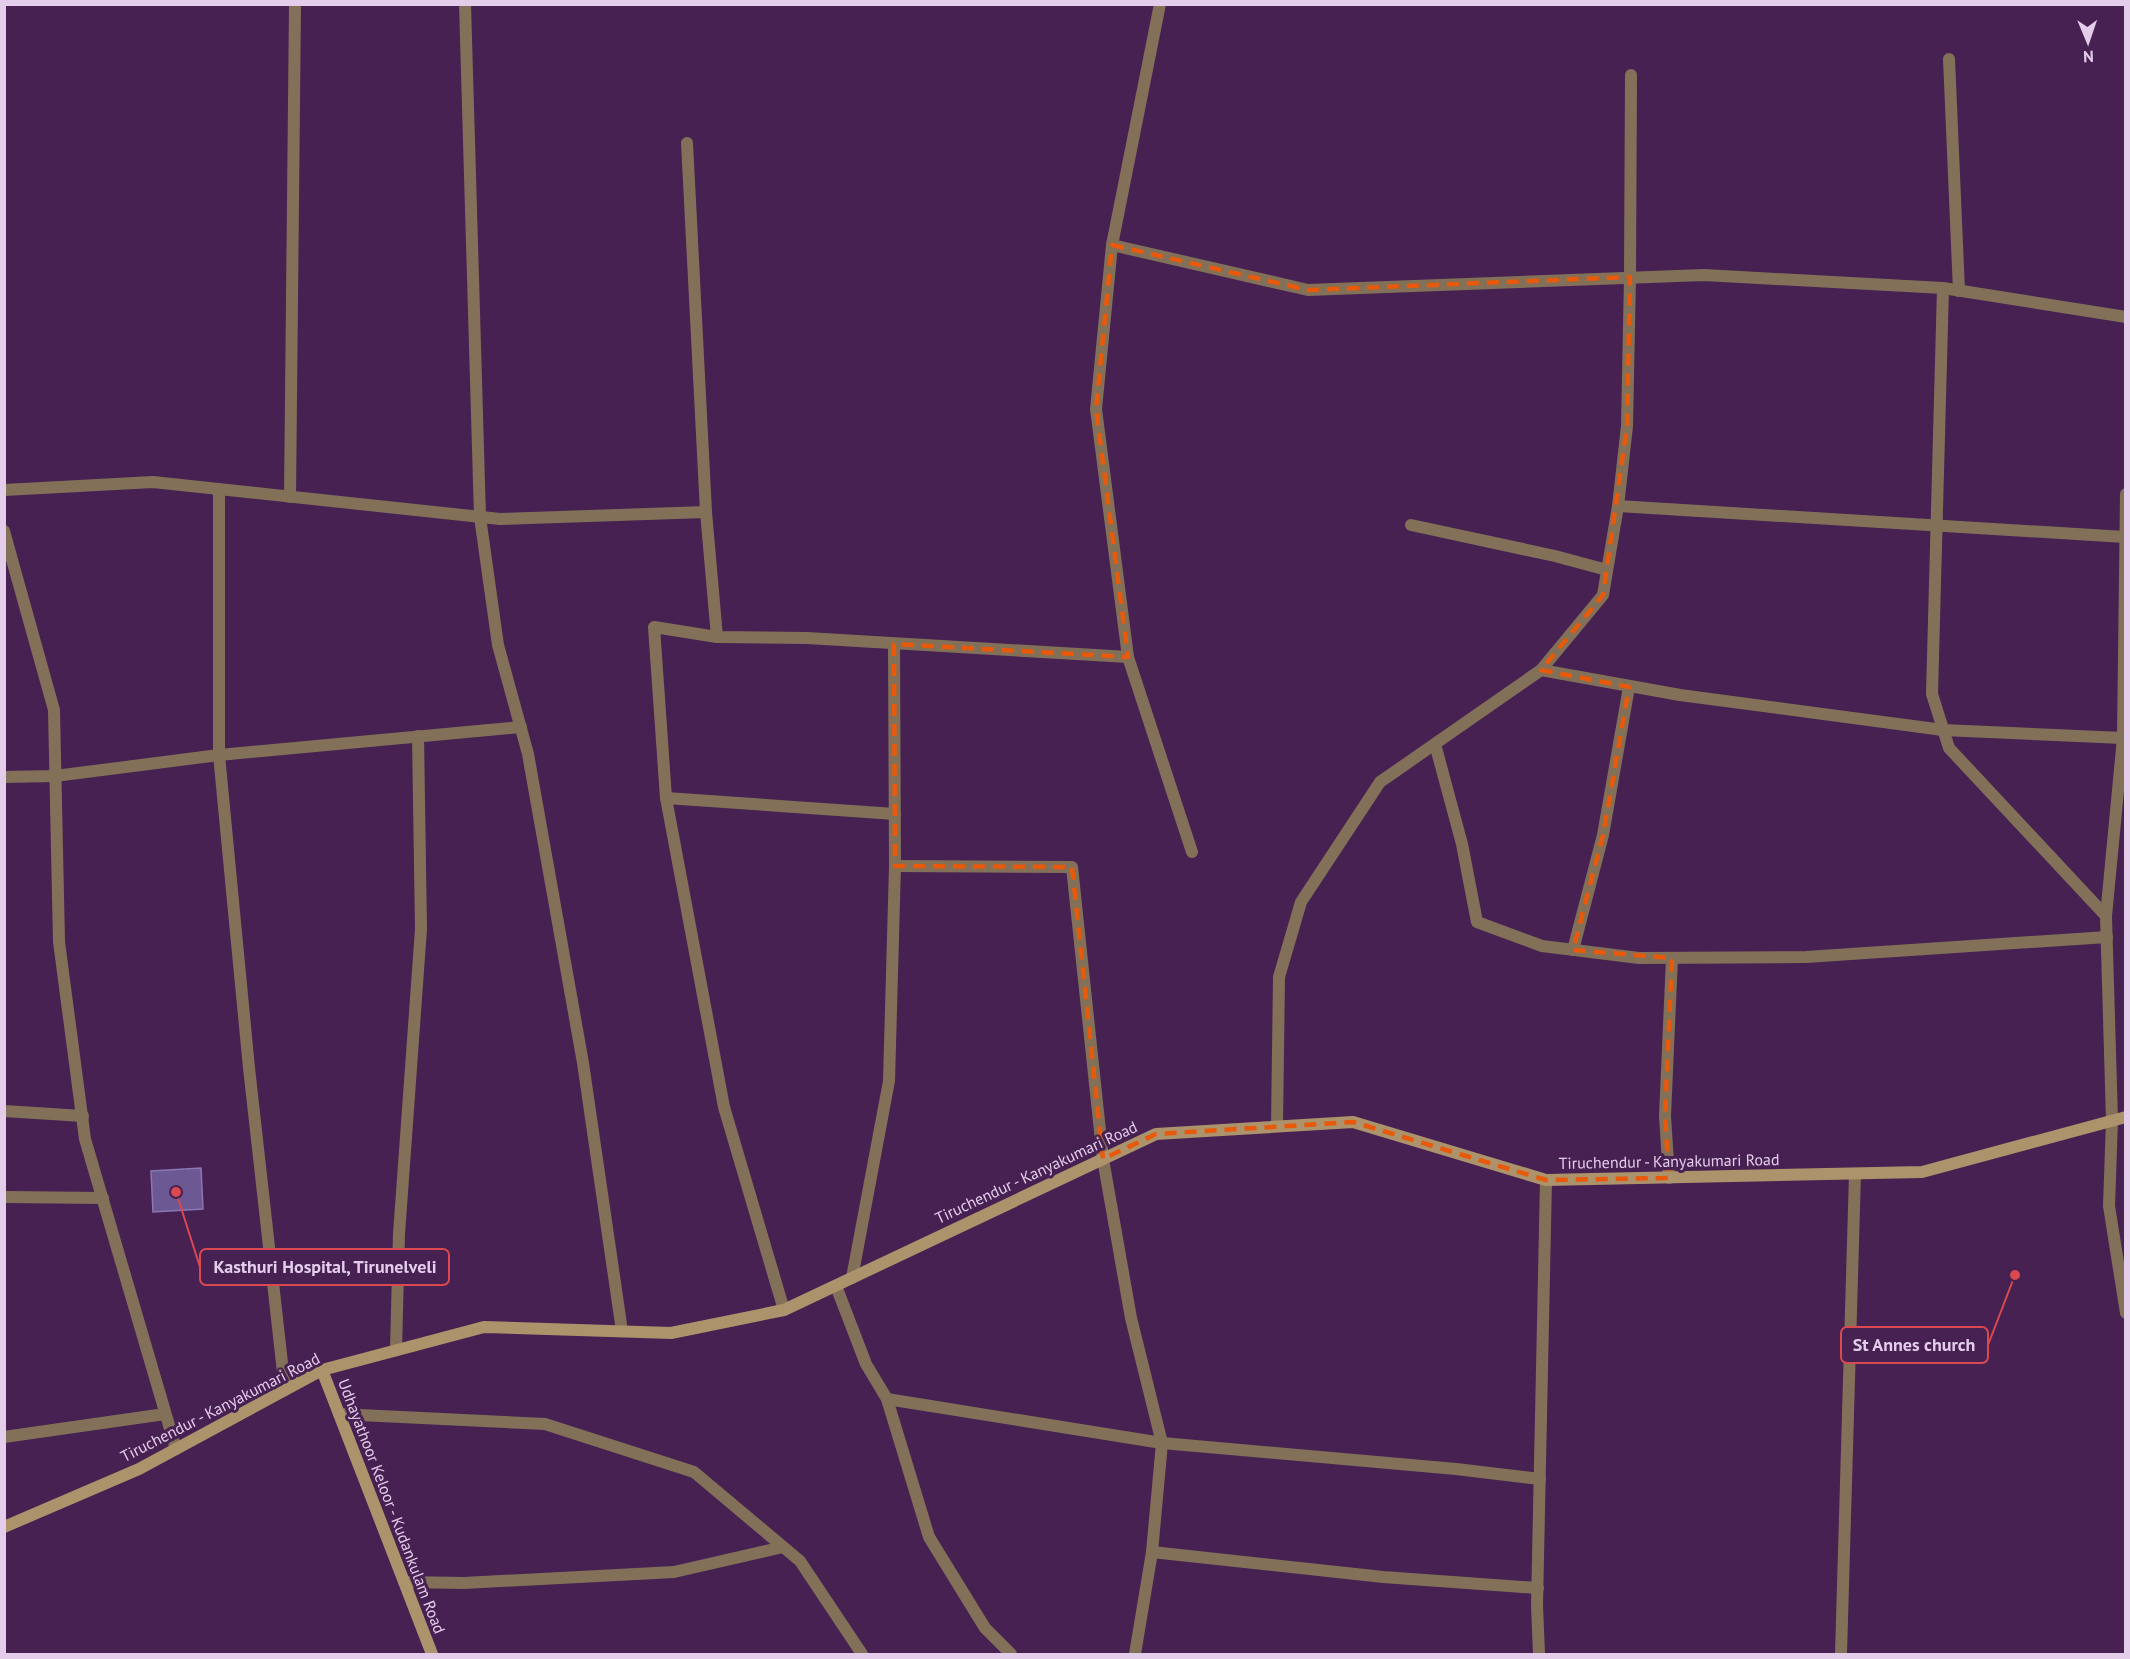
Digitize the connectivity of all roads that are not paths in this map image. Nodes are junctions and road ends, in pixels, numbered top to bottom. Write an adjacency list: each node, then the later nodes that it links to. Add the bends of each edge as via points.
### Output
1 (295, 4): 15 (street)
2 (465, 4): 18 (street)
3 (1160, 4): 7 (street)
4 (1949, 59): 10 (street)
5 (1631, 75): 8 (street)
6 (687, 142): 17 (street)
7 (1112, 245): 8 (street, via 1308,290); 28 (street, via 1096,409)
8 (1630, 277): 9 (street, via 1704,275); 16 (street, via 1627,426)
9 (1943, 288): 10 (street); 20 (street)
10 (1959, 291): 11 (street)
11 (2126, 317)
12 (219, 489): 13 (street, via 153,482); 15 (street); 36 (street)
13 (4, 490)
14 (2126, 494): 22 (street)
15 (290, 497): 18 (street)
16 (1618, 506): 20 (street); 24 (street)
17 (706, 512): 18 (street); 26 (street)
18 (480, 517): 31 (street, via 498,645)
19 (1411, 525): 24 (street)
20 (1936, 526): 22 (street); 32 (street, via 1932,694)
21 (4, 531): 23 (street)
22 (2125, 537): 25 (street)
23 (7, 553): 38 (street, via 54,710)
24 (1607, 570): 29 (street, via 1603,595)
25 (2125, 632): 34 (street)
26 (717, 638): 27 (street, via 807,638); 40 (street, via 654,627)
27 (894, 644): 28 (street); 41 (street)
28 (1128, 657): 42 (street)
29 (1541, 670): 30 (street); 35 (street)
30 (1629, 687): 32 (street); 46 (street, via 1603,835)
31 (520, 727): 33 (street); 63 (street, via 583,1063)
32 (1943, 730): 34 (street); 44 (street, via 1948,748)
33 (418, 736): 36 (street); 64 (street, via 422,929 399,1234)
34 (2123, 738): 37 (street)
35 (1435, 744): 46 (street, via 1462,844 1477,922 1542,946); 52 (street, via 1380,782 1301,902 1279,977)
36 (219, 754): 38 (street); 66 (street)
37 (2123, 758): 44 (street)
38 (56, 776): 39 (street); 49 (street, via 59,942)
39 (4, 777)
40 (666, 798): 41 (street); 61 (street, via 724,1107)
41 (896, 814): 43 (street)
42 (1192, 852)
43 (895, 866): 53 (street, via 1072,867); 59 (street, via 889,1081)
44 (2106, 916): 45 (street)
45 (2107, 937): 47 (street, via 1806,957); 51 (street)
46 (1573, 950): 47 (street)
47 (1672, 958): 55 (street, via 1665,1116)
48 (4, 1111): 49 (street)
49 (83, 1116): 58 (street)
50 (2126, 1117): 51 (street, Tiruchendur - Kanyakumari Road)
51 (2112, 1120): 54 (street, Tiruchendur - Kanyakumari Road, via 1922,1172); 62 (street, via 2109,1206)
52 (1277, 1126): 53 (street, Tiruchendur - Kanyakumari Road, via 1156,1134); 56 (street, Tiruchendur - Kanyakumari Road, via 1353,1122)
53 (1103, 1159): 59 (street, Tiruchendur - Kanyakumari Road); 71 (street, via 1131,1318)
54 (1855, 1174): 55 (street, Tiruchendur - Kanyakumari Road); 84 (street)
55 (1669, 1178): 56 (street, Tiruchendur - Kanyakumari Road)
56 (1546, 1180): 73 (street)
57 (4, 1197): 58 (street)
58 (103, 1198): 68 (street)
59 (852, 1278): 60 (street, Tiruchendur - Kanyakumari Road)
60 (836, 1286): 61 (street, Tiruchendur - Kanyakumari Road); 67 (street, via 866,1364)
61 (784, 1310): 63 (street, Tiruchendur - Kanyakumari Road, via 671,1333)
62 (2126, 1313)
63 (622, 1330): 64 (street, Tiruchendur - Kanyakumari Road, via 484,1327)
64 (396, 1350): 65 (street, Tiruchendur - Kanyakumari Road)
65 (322, 1370): 66 (street, Tiruchendur - Kanyakumari Road); 69 (street, Udhayathoor Keloor - Kudankulam Road)
66 (285, 1390): 72 (street, Tiruchendur - Kanyakumari Road)
67 (887, 1399): 71 (street); 81 (street, via 929,1537 985,1628)
68 (165, 1414): 70 (street); 72 (street)
69 (339, 1414): 75 (street, via 545,1424 694,1472); 77 (street, Udhayathoor Keloor - Kudankulam Road)
70 (4, 1437)
71 (1162, 1443): 73 (street); 76 (street)
72 (176, 1449): 74 (street, Tiruchendur - Kanyakumari Road)
73 (1540, 1479): 78 (street)
74 (4, 1527)
75 (783, 1547): 77 (street, via 674,1572 464,1583); 80 (street, via 800,1561)
76 (1152, 1552): 78 (street, via 1383,1577); 82 (street)
77 (404, 1582): 79 (street, Udhayathoor Keloor - Kudankulam Road)
78 (1538, 1588): 83 (street)
79 (432, 1654)
80 (862, 1654)
81 (1011, 1654)
82 (1135, 1654)
83 (1539, 1654)
84 (1841, 1654)

